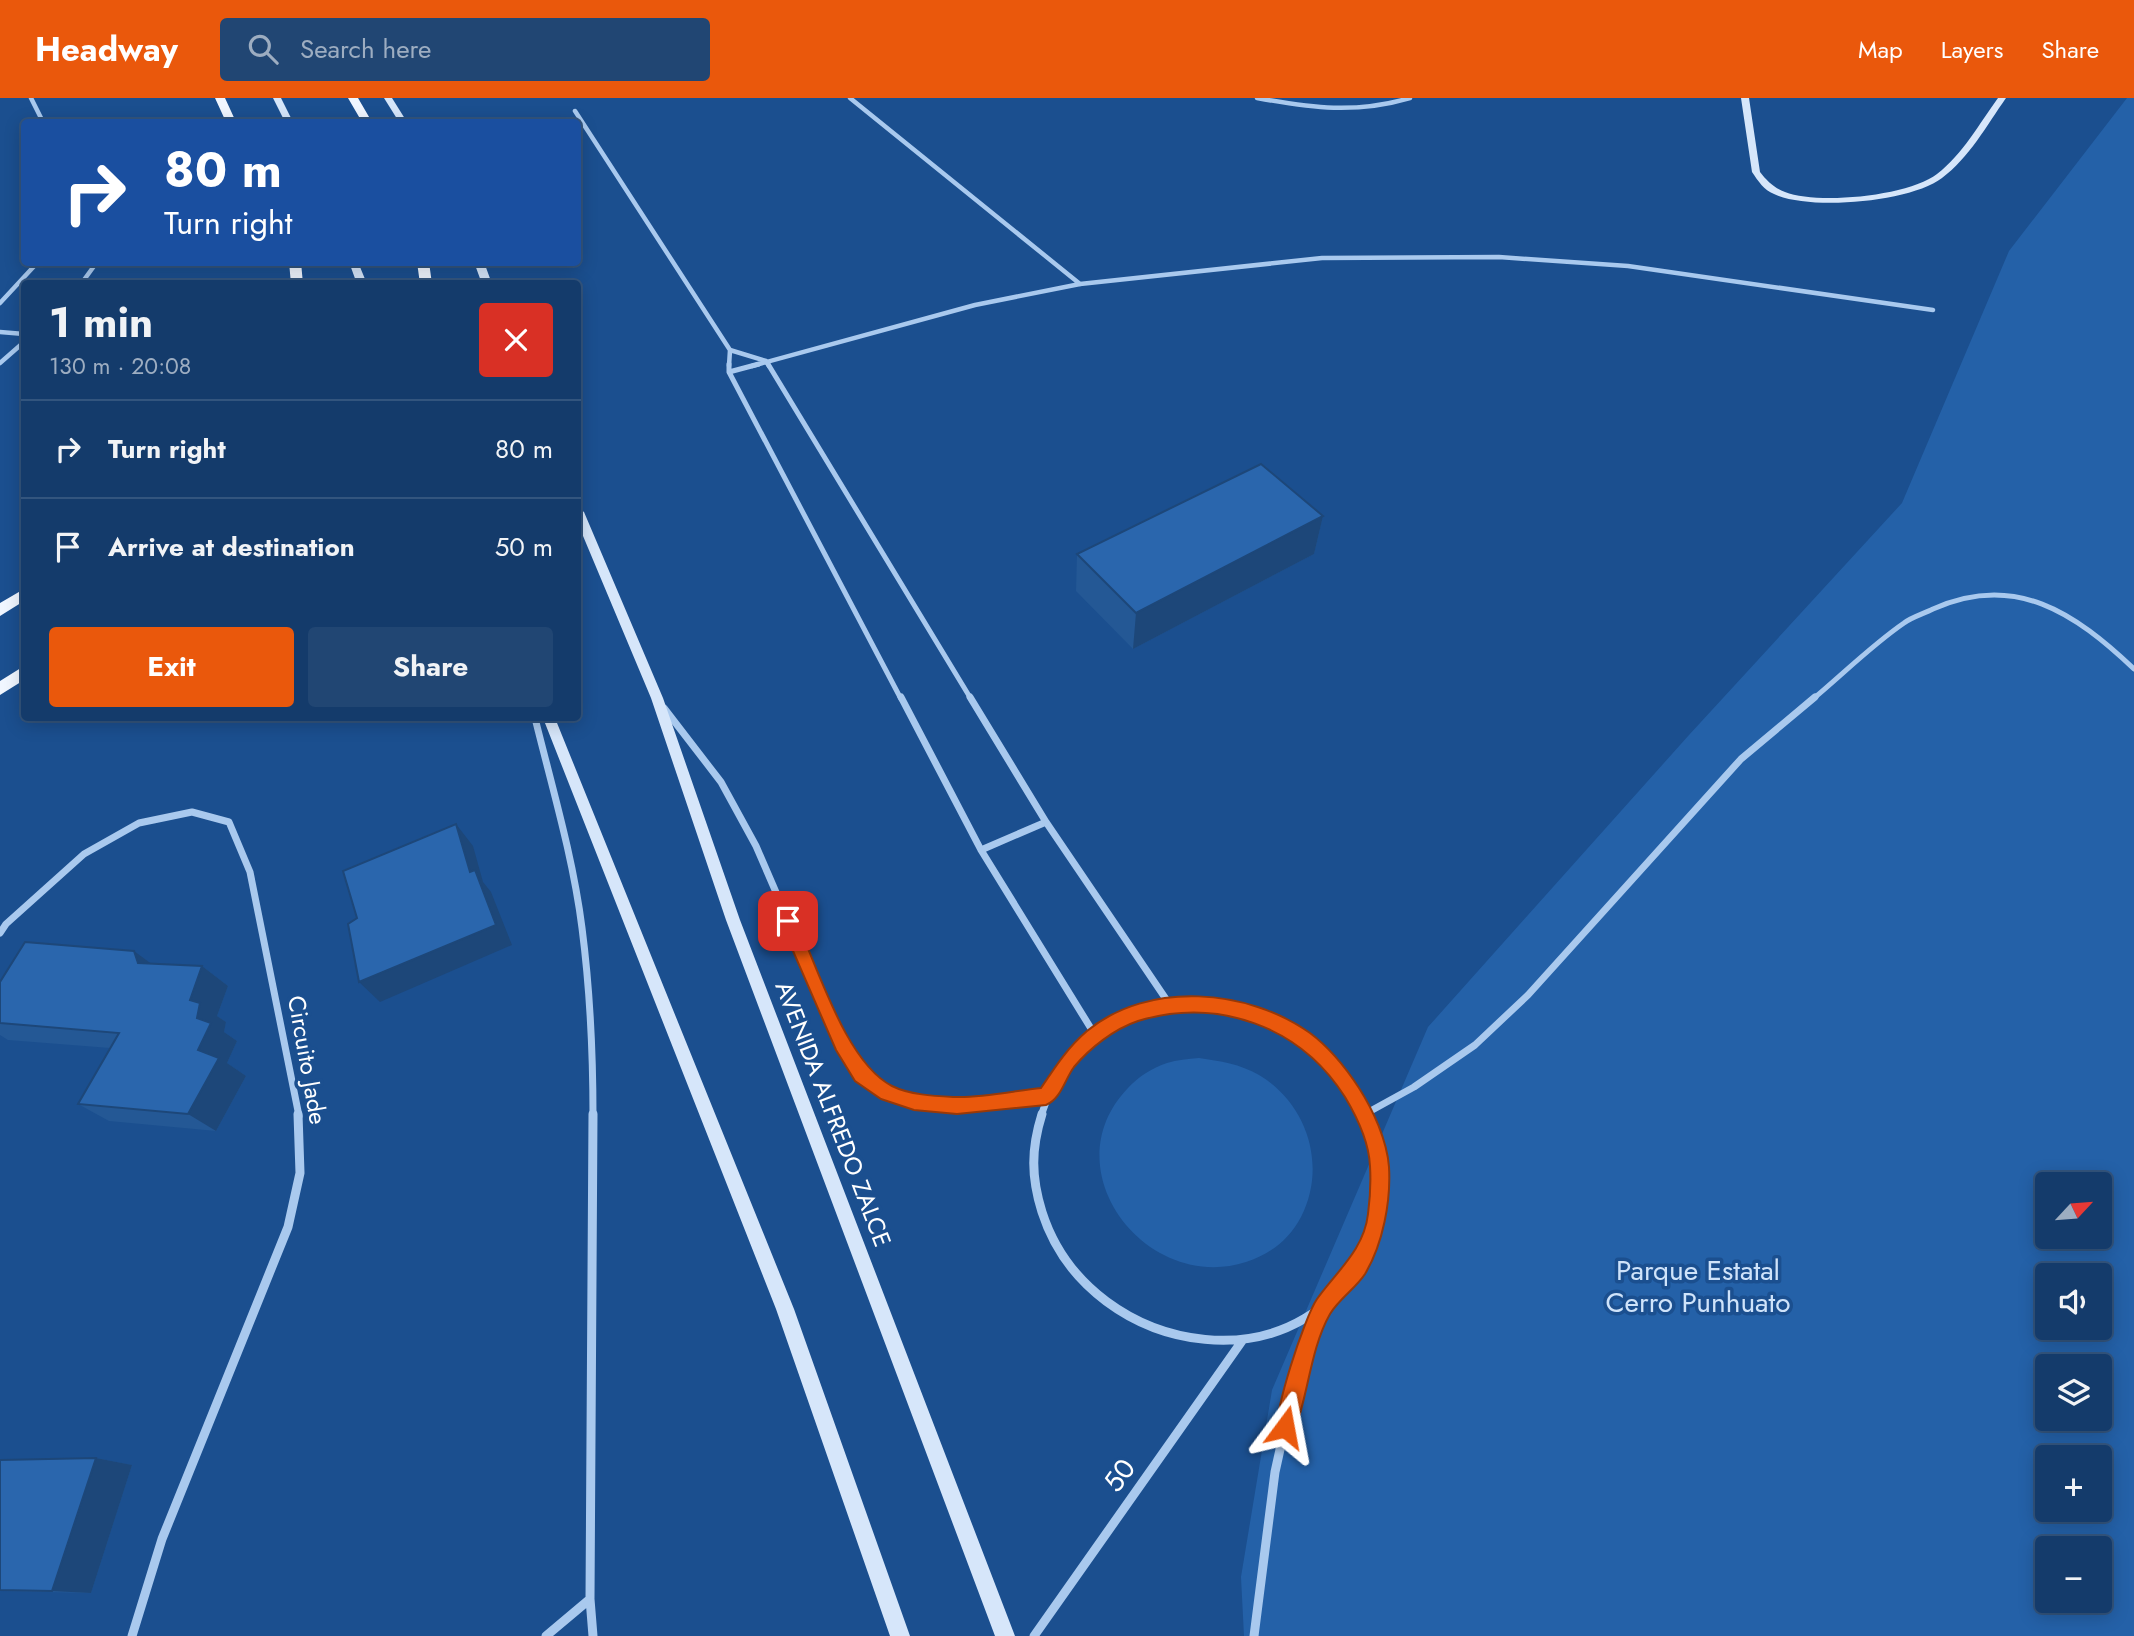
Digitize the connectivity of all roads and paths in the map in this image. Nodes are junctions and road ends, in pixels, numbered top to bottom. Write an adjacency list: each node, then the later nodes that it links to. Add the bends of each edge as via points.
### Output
1 (31, 98): 12 (street)
2 (220, 98): 13 (main road)
3 (277, 98): 14 (main road)
4 (353, 98): 15 (main road)
5 (388, 98): 16 (main road)
6 (850, 98): 22 (street)
7 (1257, 98): 8 (street, via 1318,109 1386,105)
8 (1410, 98)
9 (1745, 98): 10 (main road, via 1756,172 1762,182 1790,197 1814,199 1877,197 1927,185 1962,152)
10 (2001, 98)
11 (575, 111): 17 (street)
12 (42, 119)
13 (230, 119)
14 (288, 119)
15 (365, 119)
16 (402, 119)
17 (580, 119)
18 (581, 120): 28 (street)
19 (34, 266): 20 (street)
20 (21, 280)
21 (21, 280): 23 (street)
22 (1080, 284): 24 (street, via 1322,258 1499,257 1628,266); 29 (street, via 975,305)
23 (0, 303)
24 (1933, 310)
25 (0, 332): 26 (street)
26 (21, 334)
27 (21, 345): 30 (street)
28 (730, 350): 29 (street); 31 (street)
29 (766, 361): 31 (street); 43 (street)
30 (0, 363)
31 (729, 372): 44 (street)
32 (581, 519): 40 (main road, AVENIDA ALFREDO ZALCE)
33 (21, 586): 34 (main road)
34 (0, 596)
35 (21, 596): 36 (main road)
36 (0, 611)
37 (2134, 669): 49 (street, via 2101,638 2058,611 2024,598 1990,593 1949,602 1905,622 1741,759 1528,995 1475,1045)
38 (21, 674): 39 (main road)
39 (0, 689)
40 (656, 698): 48 (street, via 721,782 755,846 842,1045 862,1075 887,1093 914,1102 957,1105); 53 (main road, AVENIDA ALFREDO ZALCE, via 733,920)
41 (536, 721): 52 (street, via 582,927 593,1075)
42 (550, 721): 57 (main road, via 785,1309)
43 (1046, 822): 44 (street); 46 (street)
44 (981, 850): 47 (street)
45 (0, 933): 54 (street, Circuito Jade, via 84,854 139,823 192,812 229,822 250,872 299,1118 300,1173 288,1227 162,1539)
46 (1170, 1005): 47 (street, via 1130,1016); 49 (street, via 1216,1005 1262,1016 1305,1039 1339,1073)
47 (1095, 1035): 48 (street, via 1067,1062)
48 (1046, 1096): 51 (street, via 1033,1143 1035,1194 1053,1244 1086,1288 1132,1322 1186,1340)
49 (1365, 1114): 50 (street, via 1380,1165 1377,1218 1358,1267)
50 (1323, 1308): 51 (street, via 1285,1329); 59 (street, via 1295,1382 1275,1472)
51 (1241, 1341): 58 (street, 50)
52 (590, 1598): 55 (street); 56 (street)
53 (1001, 1627)
54 (132, 1636)
55 (546, 1636)
56 (593, 1636)
57 (900, 1636)
58 (1034, 1636)
59 (1254, 1636)

